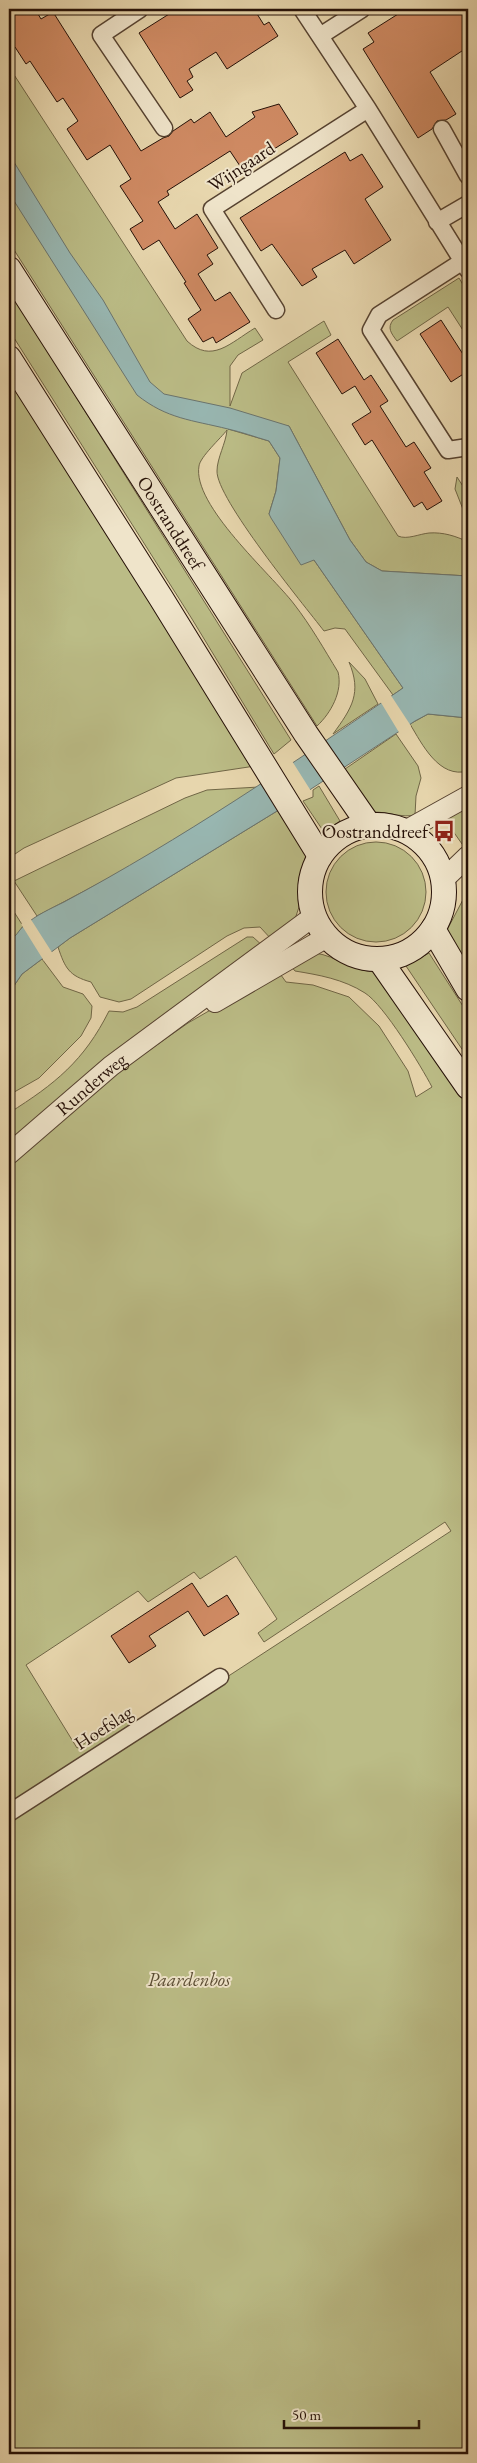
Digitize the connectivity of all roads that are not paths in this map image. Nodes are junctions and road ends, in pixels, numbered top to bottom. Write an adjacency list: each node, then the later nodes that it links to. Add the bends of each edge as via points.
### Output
1 (140, 9): 6 (street, via 101,35)
2 (302, 9): 4 (street)
3 (362, 9): 4 (street)
4 (320, 36): 5 (street)
5 (368, 108): 10 (street); 13 (street, Wijngaard, via 212,209)
6 (164, 128)
7 (442, 129): 8 (street)
8 (468, 176)
9 (468, 204): 10 (street)
10 (437, 222): 11 (street)
11 (465, 265): 15 (street, via 379,315 371,330 448,450)
12 (9, 269): 17 (main road, Oostranddreef, via 306,734)
13 (276, 310)
14 (9, 358): 19 (main road, via 162,598)
15 (468, 448)
16 (468, 796): 18 (street)
17 (369, 825): 18 (main road); 19 (main road, via 341,835)
18 (405, 831): 21 (main road, via 430,851)
19 (320, 856): 22 (main road, via 310,886)
20 (468, 856): 21 (street)
21 (443, 880): 23 (main road, via 444,897)
22 (314, 916): 24 (main road); 27 (street, Runderweg)
23 (433, 929): 25 (main road, via 409,951); 26 (main road)
24 (327, 937): 25 (main road, via 356,956); 27 (street, Runderweg, via 216,1002)
25 (378, 959): 28 (main road)
26 (468, 989)
27 (176, 1019): 29 (street, Runderweg, via 111,1066)
28 (468, 1087)
29 (9, 1154)
30 (220, 1676): 31 (street, Hoefslag)
31 (9, 1813)

